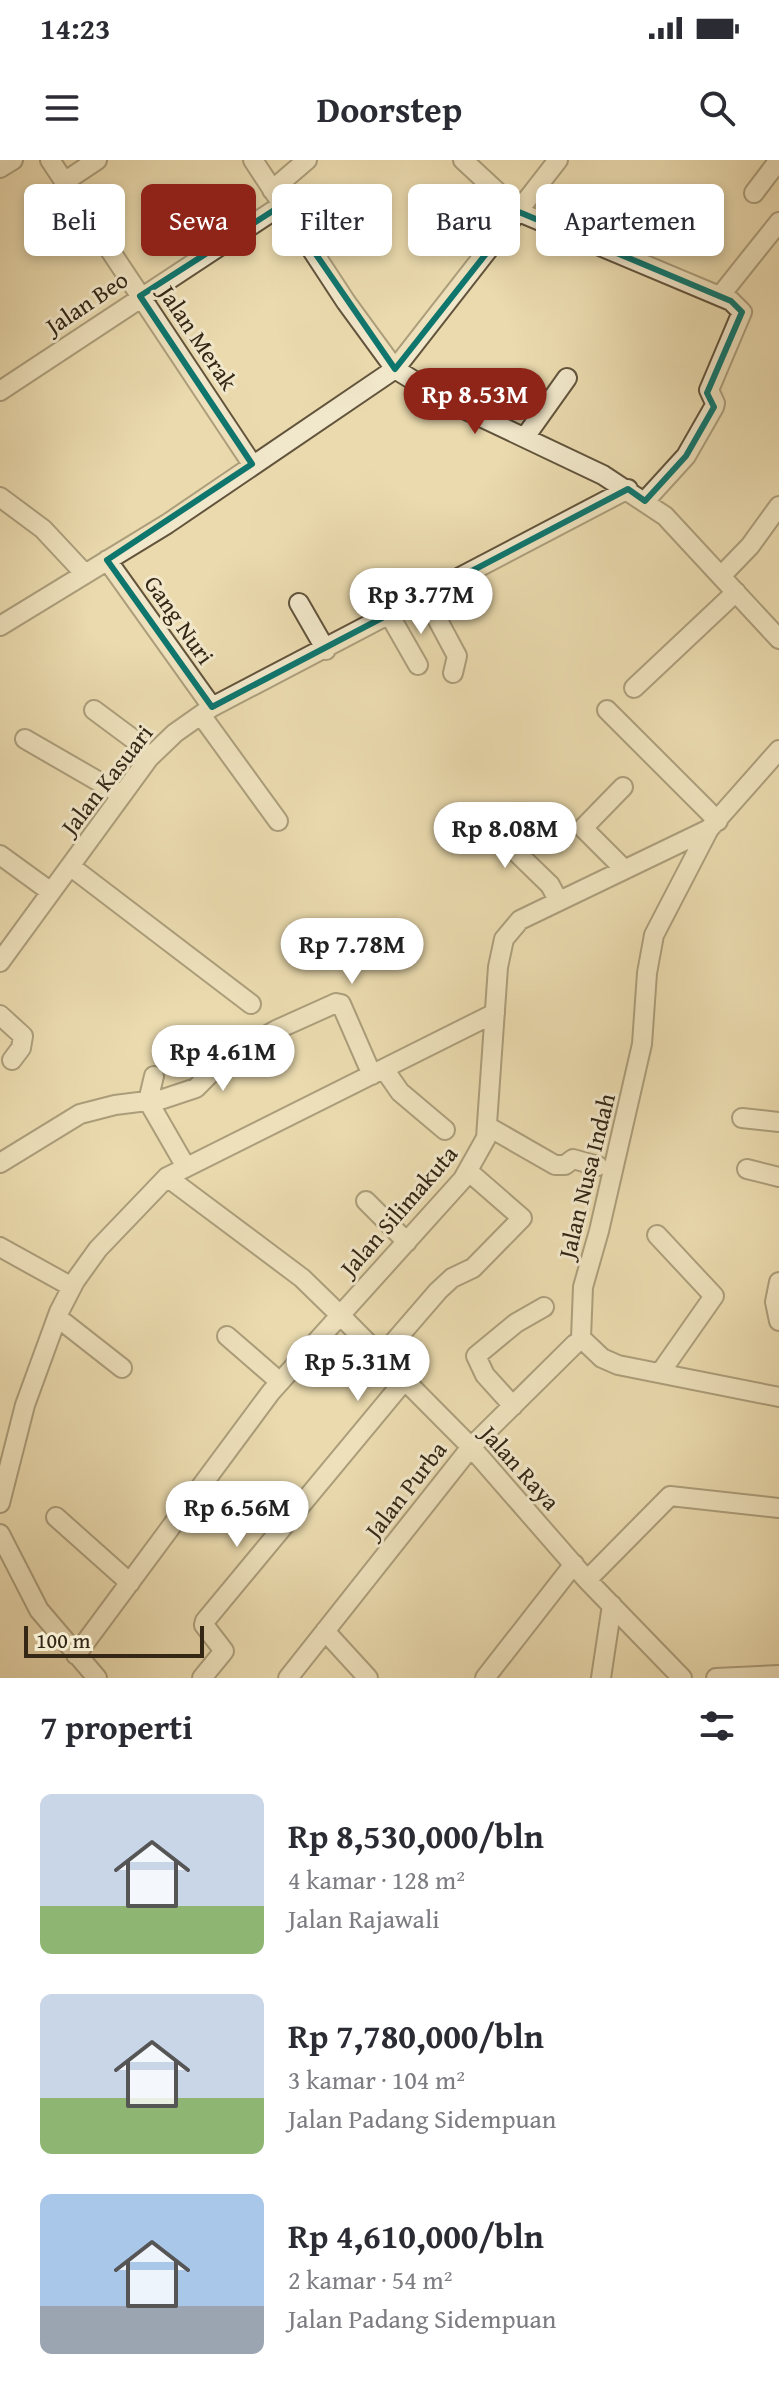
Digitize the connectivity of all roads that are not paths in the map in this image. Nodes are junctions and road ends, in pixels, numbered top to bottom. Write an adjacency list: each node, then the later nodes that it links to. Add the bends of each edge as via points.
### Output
1 (13, 160): 9 (street)
2 (50, 160): 10 (street, Jalan Merak)
3 (97, 160): 10 (street)
4 (253, 160): 13 (street)
5 (307, 160): 11 (street, Jalan Beo)
6 (463, 160): 12 (street)
7 (558, 160): 16 (street)
8 (779, 160): 14 (street)
9 (0, 168)
10 (64, 182): 21 (street, Jalan Merak)
11 (288, 184)
12 (489, 184)
13 (272, 189)
14 (754, 193)
15 (272, 201): 21 (street, Jalan Beo)
16 (520, 211)
17 (520, 212): 22 (street)
18 (779, 222): 22 (street)
19 (317, 256): 23 (street)
20 (484, 256): 23 (street)
21 (140, 296): 25 (street, Jalan Beo); 27 (street, Jalan Merak)
22 (720, 296): 30 (street, via 742,312 709,390 715,403 686,456)
23 (395, 369): 26 (street, via 447,401); 27 (street)
24 (567, 378): 26 (street)
25 (0, 391)
26 (525, 437): 28 (street)
27 (252, 464): 32 (street)
28 (628, 489): 30 (street); 36 (street, Jalan Kasuari)
29 (0, 497): 33 (street, via 43,529)
30 (645, 501): 34 (street)
31 (779, 506): 34 (street)
32 (107, 560): 33 (street); 47 (street, Gang Nuri)
33 (85, 574): 39 (street)
34 (721, 576): 35 (street)
35 (736, 592): 40 (street); 44 (street)
36 (426, 598): 38 (street, Jalan Kasuari); 43 (street, via 457,656)
37 (299, 603): 41 (street)
38 (390, 616): 41 (street, Jalan Kasuari); 42 (street)
39 (0, 626)
40 (779, 639)
41 (326, 650): 47 (street, Jalan Kasuari)
42 (418, 665)
43 (453, 673)
44 (634, 688)
45 (94, 710): 50 (street)
46 (607, 710): 55 (street)
47 (207, 711): 50 (street, Jalan Kasuari); 54 (street, Gang Nuri)
48 (25, 739): 52 (street)
49 (779, 750): 55 (street)
50 (149, 758): 52 (street, Jalan Kasuari)
51 (623, 787): 58 (street, via 583,828)
52 (122, 795): 57 (street, Jalan Kasuari)
53 (483, 820): 60 (street, via 550,885)
54 (278, 821)
55 (714, 825): 58 (street, Jalan Silimakuta); 94 (street, Jalan Nusa Indah, via 654,935 632,1096 583,1287 581,1338 610,1362)
56 (0, 855): 59 (street)
57 (70, 866): 59 (street, Jalan Kasuari); 62 (street)
58 (624, 869): 60 (street, Jalan Silimakuta)
59 (51, 892): 61 (street, Jalan Kasuari)
60 (558, 900): 63 (street, Jalan Silimakuta, via 520,920 504,939)
61 (0, 962)
62 (251, 1004)
63 (495, 1013): 66 (street); 71 (street, Jalan Silimakuta)
64 (0, 1015): 65 (street, via 23,1036)
65 (12, 1060)
66 (378, 1072): 68 (street, via 336,1003 226,1058 196,1088); 72 (street); 75 (street)
67 (154, 1076): 68 (street)
68 (148, 1101): 73 (street, via 80,1114); 75 (street)
69 (742, 1118): 70 (street)
70 (779, 1122)
71 (487, 1126): 74 (street, via 555,1165 573,1159); 77 (street, Jalan Silimakuta)
72 (445, 1130)
73 (0, 1163)
74 (598, 1166)
75 (186, 1167): 78 (street)
76 (747, 1169): 79 (street)
77 (468, 1171): 82 (street, Jalan Silimakuta); 92 (street, via 522,1218 473,1268 438,1291)
78 (167, 1177): 85 (street, via 98,1249); 87 (street, Jalan Raya, via 302,1278)
79 (779, 1177)
80 (366, 1201): 82 (street)
81 (657, 1235): 94 (street, via 714,1296)
82 (407, 1242): 87 (street, Jalan Silimakuta)
83 (0, 1247): 85 (street)
84 (779, 1282): 89 (street)
85 (72, 1287): 88 (street)
86 (544, 1307): 98 (street, via 476,1356 485,1375)
87 (340, 1315): 92 (street, Jalan Raya); 96 (street, Jalan Silimakuta)
88 (57, 1317): 93 (street); 99 (street)
89 (779, 1321)
90 (227, 1336): 96 (street)
91 (575, 1344): 98 (street, Jalan Purba)
92 (381, 1357): 95 (street, Jalan Raya)
93 (122, 1368)
94 (660, 1373): 97 (street, Jalan Nusa Indah)
95 (404, 1381): 100 (street, Jalan Raya); 113 (street, via 205,1621 224,1651)
96 (280, 1382): 107 (street, Jalan Silimakuta)
97 (779, 1397)
98 (513, 1406): 100 (street, Jalan Purba)
99 (8, 1432): 101 (street)
100 (471, 1447): 105 (street, Jalan Raya); 109 (street, Jalan Purba)
101 (0, 1503)
102 (779, 1508): 106 (street, via 670,1496)
103 (56, 1517): 107 (street)
104 (0, 1534): 110 (street, via 21,1582)
105 (574, 1564): 106 (street, Jalan Raya); 116 (street)
106 (587, 1580): 108 (street, Jalan Raya)
107 (130, 1583): 110 (street, Jalan Silimakuta)
108 (612, 1605): 117 (street); 118 (street, Jalan Raya)
109 (325, 1631): 114 (street, Jalan Purba); 115 (street)
110 (76, 1655): 112 (street)
111 (779, 1675): 119 (street)
112 (97, 1678)
113 (202, 1678)
114 (288, 1678)
115 (368, 1678)
116 (485, 1678)
117 (601, 1678)
118 (682, 1678)
119 (716, 1678)

